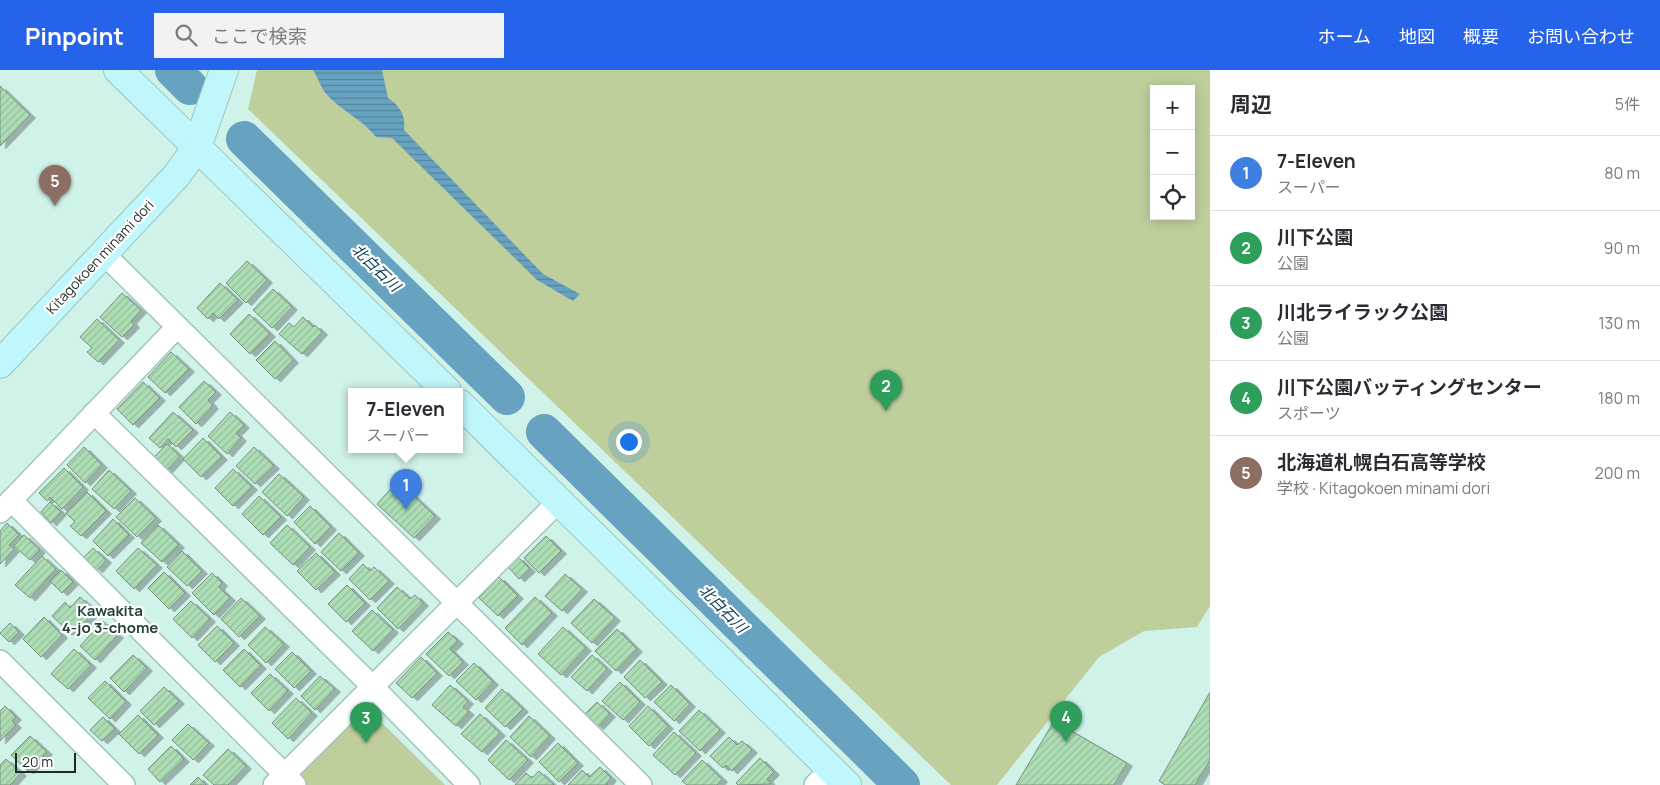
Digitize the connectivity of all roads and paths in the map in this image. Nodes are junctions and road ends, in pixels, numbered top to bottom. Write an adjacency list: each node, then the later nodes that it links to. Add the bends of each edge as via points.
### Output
1 (118, 70): 3 (street)
2 (224, 70): 3 (street, Kitagokoen minami dori)
3 (197, 147): 4 (street, Kitagokoen minami dori, via 177,175); 7 (street)
4 (104, 254): 5 (street); 6 (street, Kitagokoen minami dori)
5 (177, 327): 9 (street); 12 (street)
6 (0, 364)
7 (444, 388)
8 (463, 407): 10 (street)
9 (94, 413): 11 (street); 14 (street)
10 (559, 501): 12 (street); 15 (street)
11 (5, 506): 16 (street)
12 (456, 603): 14 (street); 19 (street)
13 (0, 661): 17 (street)
14 (372, 687): 16 (street); 18 (street)
15 (831, 780)
16 (285, 781)
17 (124, 785)
18 (469, 785)
19 (641, 785)

